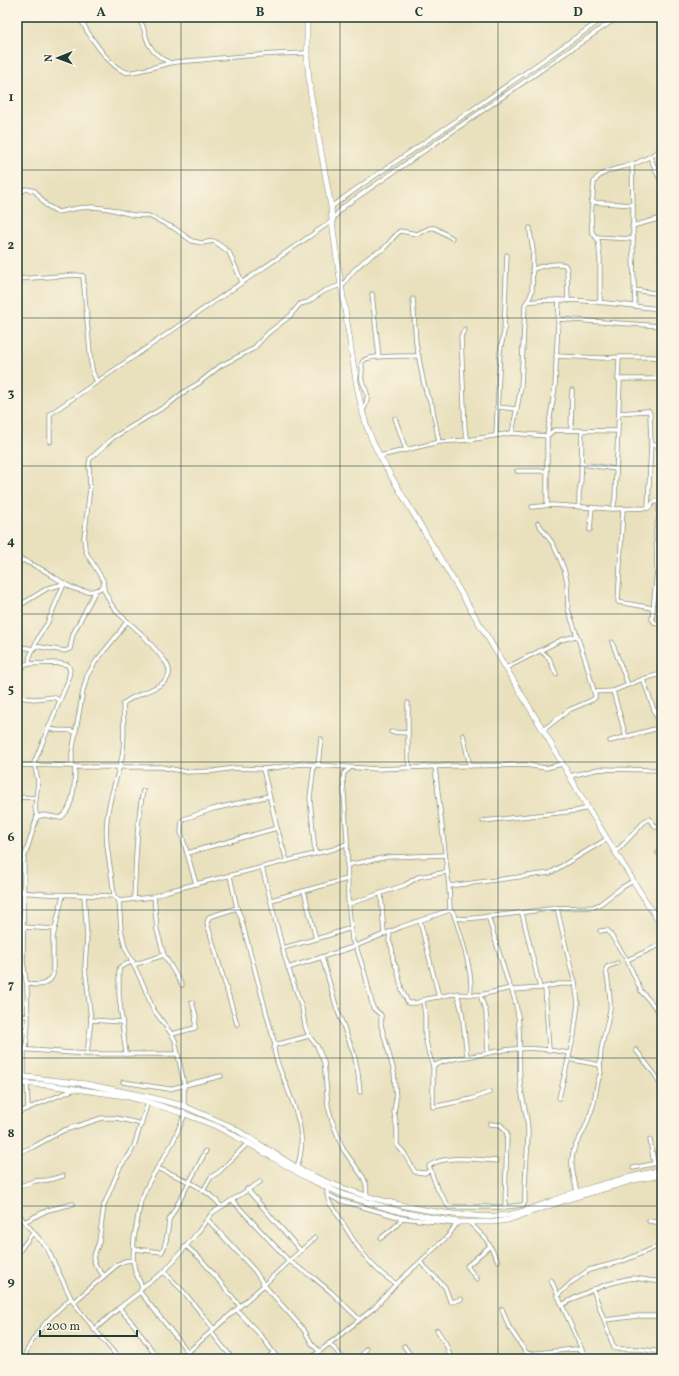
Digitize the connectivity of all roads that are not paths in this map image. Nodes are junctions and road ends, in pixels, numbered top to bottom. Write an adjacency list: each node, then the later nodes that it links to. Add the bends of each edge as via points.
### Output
1 (80, 17): 7 (street, via 96,45 119,69 127,73 136,72)
2 (136, 17): 7 (street, via 144,28 150,46 158,56)
3 (307, 17): 6 (main road)
4 (606, 17): 11 (street)
5 (618, 17): 13 (street)
6 (307, 53): 7 (street, via 230,56); 17 (main road, via 310,90)
7 (170, 63)
8 (662, 149): 9 (street)
9 (650, 157): 10 (street); 12 (street)
10 (632, 164): 15 (street, via 597,177 592,188); 16 (street)
11 (363, 184): 13 (street); 17 (street)
12 (662, 184)
13 (368, 191): 19 (street, via 343,207)
14 (17, 195): 30 (street, via 26,190 35,191 46,205 58,212 94,207 149,216 174,228 192,241 214,241 229,252)
15 (591, 202): 16 (street); 22 (street, via 592,232)
16 (633, 205): 20 (street)
17 (331, 207): 19 (main road)
18 (662, 218): 20 (street)
19 (332, 221): 27 (main road); 30 (street)
20 (632, 226): 24 (street)
21 (530, 228): 26 (street)
22 (596, 237): 24 (street); 39 (street, via 600,258)
23 (452, 238): 28 (street, via 435,228 427,228 417,234 400,231 383,249 356,267)
24 (633, 240): 32 (street)
25 (506, 255): 54 (street, via 504,332)
26 (532, 270): 37 (street, via 540,266 565,265); 38 (street, via 532,291)
27 (340, 277): 28 (street); 31 (main road)
28 (347, 277): 31 (street)
29 (17, 279): 52 (street, via 83,276 91,363)
30 (242, 282): 52 (street)
31 (342, 286): 56 (main road); 90 (street, via 324,291 308,302 300,304 253,348 114,437 90,459 84,548 103,580)
32 (634, 290): 34 (street); 40 (street)
33 (372, 294): 47 (street)
34 (662, 294)
35 (413, 298): 45 (street)
36 (559, 300): 37 (street); 38 (street); 42 (street)
37 (568, 301): 39 (street)
38 (527, 302): 55 (street)
39 (600, 303): 40 (street)
40 (635, 306): 41 (street)
41 (662, 309)
42 (558, 319): 43 (street); 46 (street)
43 (661, 326)
44 (465, 328): 65 (street, via 461,336 465,430)
45 (419, 356): 47 (street); 67 (street)
46 (556, 356): 48 (street); 64 (street, via 554,400)
47 (379, 357): 56 (street, via 366,359 362,364 362,381 367,398)
48 (620, 358): 49 (street); 50 (street)
49 (662, 358)
50 (618, 379): 51 (street); 57 (street)
51 (662, 379)
52 (97, 382): 66 (street, via 50,414)
53 (572, 390): 59 (street)
54 (496, 407): 55 (street); 63 (street)
55 (517, 409): 62 (street)
56 (363, 411): 71 (main road)
57 (619, 413): 61 (street); 68 (street, via 650,412)
58 (395, 418): 70 (street)
59 (571, 430): 60 (street); 64 (street, via 554,430)
60 (582, 430): 61 (street); 72 (street)
61 (618, 431): 73 (street)
62 (512, 433): 63 (street); 64 (street)
63 (496, 436): 65 (street)
64 (547, 436): 75 (street)
65 (468, 440): 67 (street)
66 (50, 442)
67 (439, 442): 70 (street)
68 (651, 444): 69 (street); 81 (street)
69 (662, 446)
70 (406, 450): 71 (street)
71 (380, 456): 102 (main road)
72 (581, 464): 73 (street); 79 (street)
73 (616, 469): 82 (street)
74 (517, 471): 75 (street)
75 (547, 471): 77 (street)
76 (660, 501): 81 (street, via 652,502); 93 (street, via 656,530 657,571)
77 (547, 505): 78 (street); 79 (street)
78 (532, 507)
79 (579, 507): 80 (street)
80 (592, 507): 82 (street); 85 (street)
81 (648, 508): 83 (street)
82 (613, 509): 83 (street)
83 (623, 509): 93 (street, via 618,602)
84 (538, 523): 96 (street, via 560,559 566,581 568,610)
85 (590, 530)
86 (17, 557): 87 (street)
87 (23, 560): 88 (street); 89 (street)
88 (17, 564)
89 (64, 584): 91 (street, via 84,592); 92 (street, via 48,588); 99 (street)
90 (102, 588): 91 (street); 94 (street, via 114,609)
91 (96, 590): 99 (street, via 74,634 70,649)
92 (17, 607)
93 (653, 608): 95 (street, via 652,619)
94 (127, 621): 117 (street, via 87,676); 131 (street, via 144,636 168,665 169,670 166,680 160,687 123,704 125,724)
95 (662, 625)
96 (576, 636): 100 (street, via 561,640); 107 (street)
97 (612, 642): 106 (street)
98 (17, 644): 99 (street, via 21,647)
99 (34, 648): 101 (street)
100 (541, 651): 102 (street); 103 (street, via 549,658)
101 (29, 664): 109 (street, via 25,664 21,670); 110 (street, via 68,665 68,680)
102 (506, 668): 116 (main road)
103 (556, 674)
104 (661, 674): 105 (street)
105 (643, 679): 106 (street); 113 (street)
106 (628, 685): 108 (street)
107 (594, 692): 108 (street); 116 (street, via 594,699 569,710)
108 (613, 692): 121 (street)
109 (17, 697): 110 (street, via 54,697)
110 (60, 701): 115 (street)
111 (408, 703): 119 (street)
112 (662, 708): 113 (street)
113 (655, 711): 114 (street)
114 (661, 727): 121 (street)
115 (48, 728): 117 (street); 126 (street)
116 (543, 730): 124 (main road)
117 (75, 732): 130 (street, via 71,758)
118 (391, 732): 119 (street)
119 (408, 733): 134 (street)
120 (463, 735): 129 (street)
121 (626, 737): 123 (street)
122 (321, 739): 128 (street)
123 (610, 741)
124 (562, 764): 129 (street, via 546,768 525,765); 137 (main road)
125 (17, 765): 126 (street)
126 (34, 765): 130 (street); 140 (street, via 38,781)
127 (314, 765): 128 (street); 135 (street); 150 (street, via 310,798)
128 (318, 765): 133 (street)
129 (470, 766): 132 (street)
130 (74, 767): 131 (street); 143 (street, via 74,788 64,816 60,818 44,814)
131 (119, 767): 135 (street, via 165,767 186,772 234,768); 168 (street, via 106,820)
132 (435, 767): 134 (street); 152 (street)
133 (350, 768): 134 (street); 148 (street, via 344,773 343,779)
134 (410, 768)
135 (263, 769): 139 (street)
136 (662, 772): 137 (street, via 599,769)
137 (570, 776): 142 (main road)
138 (143, 791): 170 (street, via 137,836)
139 (269, 796): 146 (street); 149 (street, via 213,809 184,819 181,827)
140 (35, 798): 141 (street); 143 (street)
141 (18, 799)
142 (588, 808): 144 (street); 147 (main road)
143 (38, 817): 164 (street, via 24,859)
144 (483, 821)
145 (662, 823): 151 (street, via 656,827 649,819 646,820)
146 (277, 828): 149 (street); 153 (street)
147 (607, 839): 151 (main road); 161 (street, via 550,873)
148 (346, 844): 150 (street); 154 (street)
149 (187, 853): 160 (street)
150 (315, 853): 153 (street)
151 (615, 853): 159 (main road)
152 (446, 855): 154 (street, via 388,857); 156 (street)
153 (287, 860): 155 (street)
154 (347, 865): 158 (street)
155 (262, 868): 157 (street); 171 (street)
156 (447, 872): 161 (street); 165 (street, via 418,877 405,885)
157 (230, 876): 160 (street); 174 (street)
158 (347, 879): 162 (street); 173 (street)
159 (633, 881): 175 (street, via 596,906); 181 (main road)
160 (196, 884): 169 (street)
161 (449, 886): 176 (street)
162 (304, 891): 171 (street); 189 (street)
163 (17, 892): 164 (street)
164 (24, 893): 166 (street); 183 (street)
165 (381, 893): 173 (street); 188 (street)
166 (63, 895): 167 (street); 185 (street)
167 (84, 895): 168 (street); 215 (street, via 87,936 85,967)
168 (114, 896): 172 (street)
169 (154, 896): 170 (street); 193 (street, via 157,930)
170 (134, 898): 172 (street)
171 (271, 900): 192 (street)
172 (118, 901): 198 (street, via 123,939)
173 (349, 904): 184 (street)
174 (237, 908): 217 (street, via 209,917 207,920); 220 (street)
175 (557, 908): 177 (street); 201 (street)
176 (450, 910): 179 (street); 180 (street)
177 (522, 913): 178 (street); 204 (street)
178 (488, 916): 179 (street); 205 (street)
179 (455, 918): 207 (street, via 468,962)
180 (420, 921): 187 (street); 209 (street)
181 (662, 927)
182 (17, 928): 183 (street)
183 (24, 928): 185 (street); 197 (street)
184 (351, 928): 189 (street); 191 (street, via 352,940)
185 (54, 929): 202 (street, via 52,979 45,984)
186 (600, 931): 196 (street, via 608,930)
187 (390, 932): 188 (street); 210 (street, via 393,960 407,1002 410,1004)
188 (384, 934): 191 (street)
189 (316, 939): 192 (street)
190 (662, 944): 196 (street)
191 (356, 946): 194 (street); 264 (street, via 368,981 373,1008 380,1015 394,1072 397,1144 415,1172 425,1173)
192 (283, 948): 200 (street)
193 (164, 956): 198 (street); 203 (street)
194 (322, 957): 200 (street); 244 (street, via 337,1009 354,1054)
195 (17, 960): 197 (street)
196 (627, 960): 213 (street, via 641,991)
197 (23, 961): 202 (street)
198 (133, 963): 216 (street, via 119,968); 218 (street, via 153,1009)
199 (617, 963): 233 (street, via 606,969 610,1009)
200 (288, 968): 219 (street)
201 (575, 982): 204 (street); 227 (street, via 577,1011)
202 (28, 985): 214 (street)
203 (182, 985)
204 (543, 988): 205 (street); 224 (street)
205 (512, 989): 208 (street); 223 (street, via 519,1020)
206 (459, 993): 207 (street); 209 (street); 231 (street)
207 (470, 994): 208 (street)
208 (480, 994): 226 (street, via 486,1012)
209 (439, 997): 210 (street)
210 (423, 1000): 234 (street, via 426,1015 425,1037)
211 (192, 1002): 218 (street, via 196,1016 195,1028)
212 (17, 1015): 214 (street)
213 (662, 1015)
214 (28, 1016): 222 (street)
215 (91, 1020): 216 (street); 228 (street)
216 (122, 1022): 229 (street)
217 (237, 1024)
218 (172, 1034): 230 (street)
219 (309, 1036): 220 (street); 276 (street, via 324,1062 328,1106 338,1136 343,1149 366,1184)
220 (275, 1045): 261 (street, via 279,1068 301,1126 301,1153)
221 (17, 1049): 222 (street)
222 (25, 1049): 228 (street); 236 (street)
223 (520, 1049): 224 (street); 226 (street); 280 (street, via 520,1080 528,1132 525,1202 523,1205)
224 (549, 1049): 227 (street)
225 (636, 1050): 243 (street, via 656,1076)
226 (488, 1053): 231 (street)
227 (569, 1053): 232 (street)
228 (87, 1054): 229 (street)
229 (126, 1054): 230 (street)
230 (177, 1054): 241 (street)
231 (467, 1056): 234 (street)
232 (568, 1060): 233 (street); 246 (street)
233 (600, 1065): 274 (street, via 602,1073 596,1096 572,1156)
234 (433, 1066): 245 (street, via 433,1107 472,1099)
235 (17, 1076): 236 (main road)
236 (24, 1076): 247 (main road, via 86,1084)
237 (221, 1076): 241 (street)
238 (123, 1082): 241 (street, via 169,1088)
239 (17, 1083): 240 (main road)
240 (27, 1083): 242 (main road); 249 (street)
241 (184, 1084): 248 (street)
242 (75, 1089): 247 (main road); 249 (street)
243 (662, 1089)
244 (360, 1092)
245 (490, 1092)
246 (559, 1098)
247 (149, 1099): 248 (main road); 251 (main road); 252 (street)
248 (184, 1106): 261 (main road, via 232,1127)
249 (28, 1109): 250 (street)
250 (17, 1113)
251 (186, 1114): 255 (main road); 262 (street)
252 (142, 1124): 257 (street, via 116,1118 102,1118 62,1131); 303 (street, via 104,1206 99,1242 93,1258)
253 (490, 1124): 280 (street, via 501,1125 506,1133)
254 (650, 1140): 260 (street)
255 (248, 1143): 271 (main road); 273 (street, via 211,1177)
256 (206, 1151): 269 (street)
257 (17, 1153)
258 (496, 1161): 264 (street, via 448,1160 431,1164)
259 (662, 1162): 260 (street)
260 (654, 1163): 263 (street)
261 (297, 1167): 276 (main road, via 315,1177)
262 (157, 1168): 269 (street); 295 (street, via 141,1200)
263 (633, 1168)
264 (431, 1170): 280 (street, via 437,1188 449,1207)
265 (662, 1170): 274 (main road, via 614,1180)
266 (662, 1175): 286 (main road, via 634,1180 572,1198 508,1220)
267 (63, 1176): 270 (street)
268 (260, 1182): 272 (street)
269 (190, 1183): 273 (street); 295 (street, via 169,1220 162,1252)
270 (17, 1187)
271 (327, 1188): 275 (street); 287 (main road, via 350,1198 401,1212)
272 (247, 1189): 277 (street); 296 (street)
273 (203, 1191): 279 (street)
274 (577, 1192): 276 (main road, via 500,1216 436,1212)
275 (327, 1194): 282 (street, via 338,1200); 307 (street, via 329,1204 363,1256)
276 (367, 1197)
277 (232, 1200): 279 (street); 300 (street)
278 (73, 1204): 285 (street, via 48,1210)
279 (221, 1206): 283 (street)
280 (505, 1207)
281 (17, 1208): 285 (street)
282 (402, 1218): 287 (street); 291 (street)
283 (208, 1220): 292 (street); 308 (street, via 255,1271)
284 (649, 1221): 288 (street)
285 (24, 1222): 289 (street)
286 (469, 1222): 287 (main road); 293 (street)
287 (458, 1223): 301 (street)
288 (662, 1223)
289 (34, 1233): 297 (street); 313 (street, via 47,1248)
290 (315, 1238): 296 (street)
291 (381, 1238)
292 (186, 1246): 302 (street); 317 (street, via 200,1258)
293 (490, 1246): 299 (street); 304 (street, via 467,1266)
294 (654, 1248): 312 (street, via 623,1261 589,1270)
295 (134, 1249): 298 (street)
296 (301, 1251): 300 (street)
297 (17, 1254)
298 (133, 1260): 303 (street, via 118,1264); 309 (street)
299 (498, 1260)
300 (289, 1261): 308 (street); 322 (street, via 331,1292)
301 (420, 1262): 307 (street); 314 (street, via 444,1287 450,1301)
302 (164, 1272): 309 (street); 326 (street, via 183,1291)
303 (104, 1276): 315 (street)
304 (477, 1279)
305 (551, 1280): 312 (street)
306 (662, 1281): 310 (street, via 634,1278)
307 (396, 1284): 322 (street, via 374,1308)
308 (264, 1285): 317 (street); 333 (street)
309 (142, 1287): 311 (street)
310 (593, 1289): 316 (street); 323 (street)
311 (140, 1292): 318 (street); 334 (street)
312 (558, 1296): 316 (street)
313 (71, 1298): 315 (street); 337 (street, via 52,1314 31,1342)
314 (462, 1299)
315 (74, 1302): 324 (street)
316 (562, 1305): 328 (street)
317 (240, 1306): 320 (street)
318 (119, 1308): 324 (street); 340 (street)
319 (502, 1309): 331 (street, via 509,1327 528,1354)
320 (237, 1310): 326 (street); 336 (street)
321 (662, 1316): 323 (street)
322 (359, 1319): 327 (street)
323 (605, 1320): 335 (street, via 613,1346 616,1348)
324 (94, 1330): 339 (street)
325 (437, 1330): 348 (street, via 446,1344)
326 (213, 1331): 334 (street); 341 (street)
327 (329, 1343): 333 (street); 345 (street)
328 (579, 1345): 331 (street); 332 (street)
329 (404, 1346): 347 (street)
330 (366, 1349): 346 (street)
331 (575, 1349): 332 (street)
332 (581, 1350): 349 (street)
333 (319, 1351): 344 (street)
334 (188, 1352): 338 (street)
335 (662, 1352)
336 (273, 1353): 342 (street); 343 (street)
337 (24, 1357)
338 (183, 1358)
339 (119, 1359)
340 (158, 1359)
341 (233, 1359)
342 (266, 1359)
343 (278, 1359)
344 (310, 1359)
345 (344, 1359)
346 (360, 1359)
347 (413, 1359)
348 (451, 1359)
349 (586, 1359)

